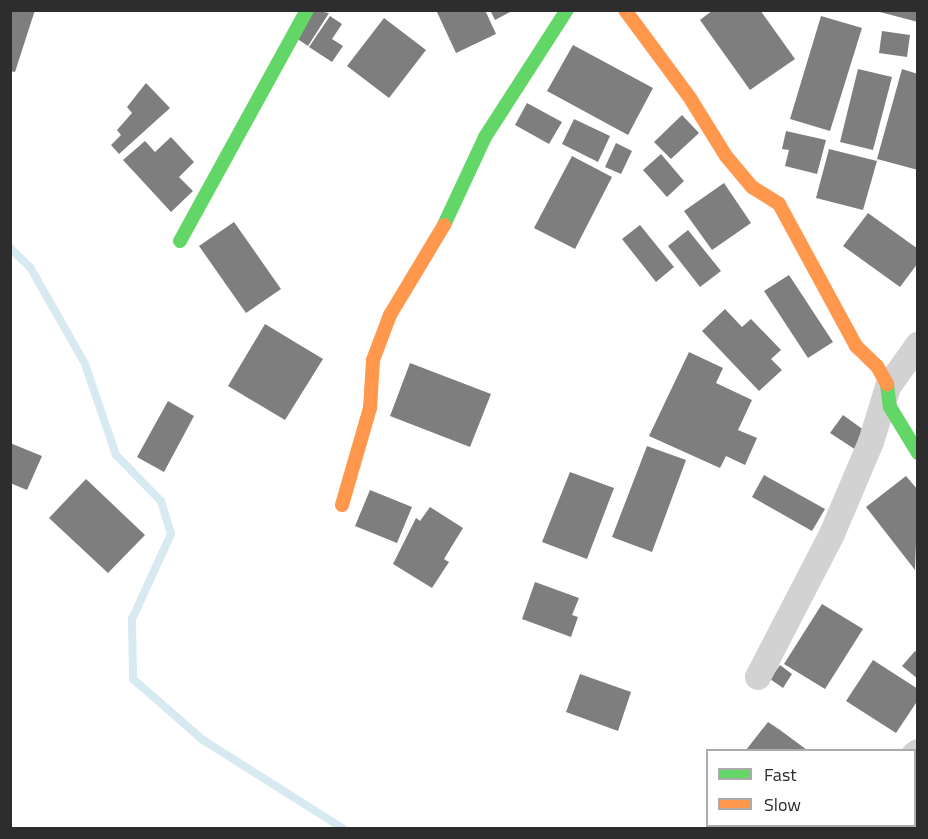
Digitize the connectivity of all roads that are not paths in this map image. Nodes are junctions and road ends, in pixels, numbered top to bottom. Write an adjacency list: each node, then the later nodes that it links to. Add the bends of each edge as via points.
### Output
1 (308, 10): 4 (street)
2 (567, 10): 8 (street, via 485,137 448,218 390,315 373,360 370,408)
3 (625, 10): 6 (street, via 690,98 726,156 752,187 779,204 856,346 877,366)
4 (180, 241)
5 (918, 345): 6 (street)
6 (888, 387): 7 (street, via 890,407); 9 (street, via 871,442 832,534)
7 (918, 453)
8 (342, 505)
9 (758, 677)

